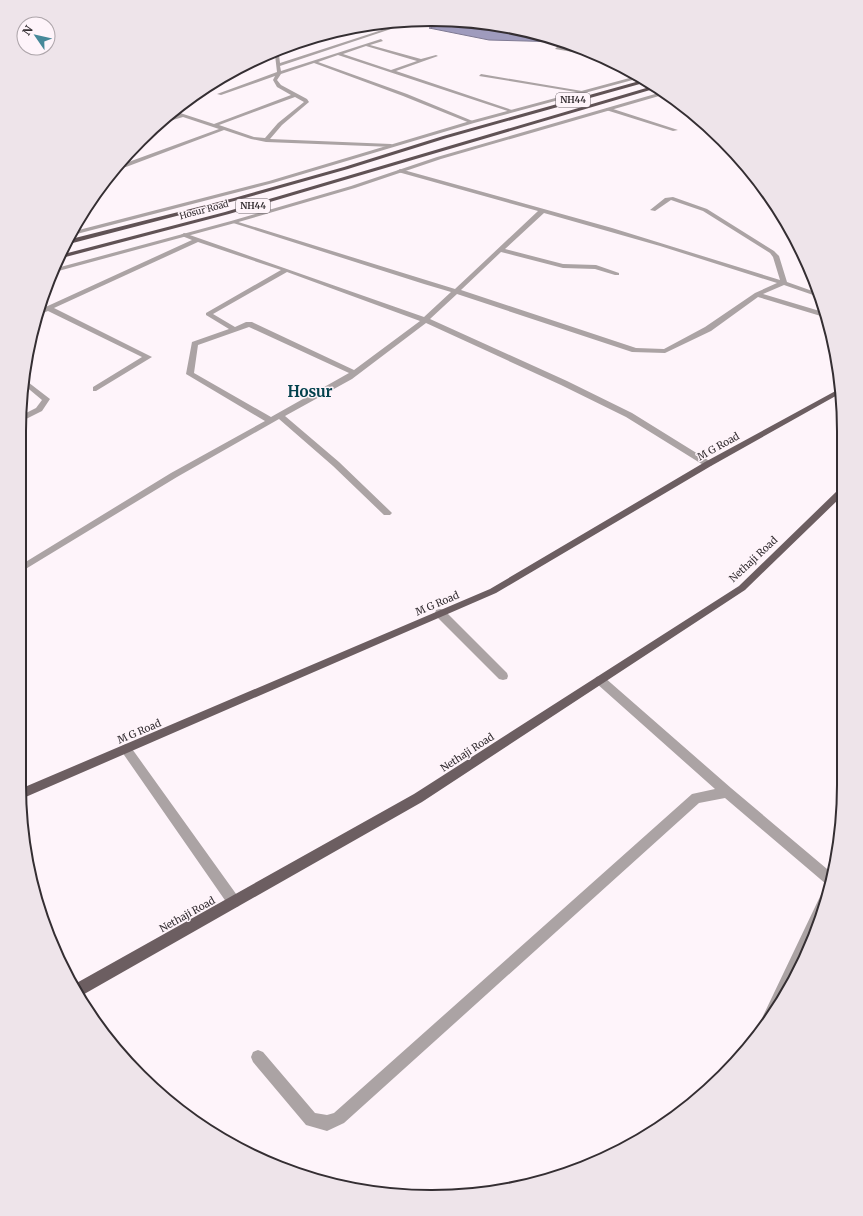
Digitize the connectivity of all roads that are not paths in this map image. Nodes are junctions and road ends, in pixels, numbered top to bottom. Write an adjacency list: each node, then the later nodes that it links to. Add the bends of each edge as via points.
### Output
1 (392, 28): 11 (street)
2 (381, 40): 3 (street)
3 (366, 45): 6 (street); 9 (street)
4 (557, 48): 5 (street)
5 (567, 50)
6 (339, 54): 10 (street); 12 (street)
7 (436, 56): 9 (street)
8 (277, 57): 11 (street)
9 (422, 61): 12 (street)
10 (313, 62): 13 (street); 26 (street)
11 (278, 65): 13 (street)
12 (392, 72): 23 (street)
13 (279, 73): 19 (street); 20 (street, via 275,80 279,86)
14 (481, 75): 18 (street)
15 (632, 79): 18 (street)
16 (639, 83): 31 (highway, NH44)
17 (648, 89): 34 (highway, NH44)
18 (582, 92): 23 (street)
19 (219, 94)
20 (295, 95): 27 (street); 32 (street, via 307,102 280,124)
21 (658, 95): 22 (street)
22 (608, 109): 29 (street); 35 (street)
23 (513, 111): 26 (street)
24 (181, 116): 25 (street); 27 (street)
25 (175, 118)
26 (472, 122): 30 (street)
27 (213, 126): 28 (street)
28 (223, 129): 32 (street); 36 (street)
29 (675, 130)
30 (436, 133): 31 (highway); 33 (street)
31 (444, 138): 44 (highway, Hosur Road / NH44, via 236,199)
32 (266, 140): 33 (street)
33 (392, 146): 41 (street, via 271,182)
34 (447, 147): 35 (highway); 46 (highway, Hosur Road / NH44, via 227,213)
35 (459, 152): 37 (street)
36 (126, 165)
37 (400, 171): 39 (street); 40 (street)
38 (653, 210): 50 (street, via 671,198 713,214 772,252 776,256)
39 (542, 211): 45 (street); 50 (street)
40 (233, 222): 42 (street); 51 (street)
41 (79, 232)
42 (184, 235): 43 (street); 47 (street)
43 (197, 240): 48 (street); 54 (street)
44 (74, 241)
45 (500, 250): 49 (street, via 563,266 596,267); 51 (street)
46 (67, 255)
47 (60, 269)
48 (286, 270): 56 (street); 57 (street, via 208,314)
49 (617, 274)
50 (784, 283): 52 (street); 53 (street)
51 (456, 291): 53 (street, via 635,350 665,351 708,329); 56 (street)
52 (812, 293)
53 (757, 294): 55 (street)
54 (48, 308): 60 (street, via 148,357)
55 (819, 314)
56 (425, 320): 58 (street); 65 (street, via 630,415)
57 (234, 329): 58 (street, via 249,324); 64 (street, via 195,344 190,374)
58 (355, 373): 63 (street)
59 (29, 385): 62 (street, via 46,398 40,409)
60 (96, 389)
61 (835, 393): 65 (main road, M G Road)
62 (27, 416)
63 (280, 416): 64 (street); 67 (street, via 336,464)
64 (271, 421): 68 (street, via 174,475)
65 (708, 464): 69 (main road, M G Road, via 493,590)
66 (837, 496): 71 (main road, Nethaji Road, via 742,588)
67 (387, 513)
68 (26, 566)
69 (440, 613): 70 (street); 72 (main road, M G Road)
70 (503, 676)
71 (600, 680): 74 (street); 76 (main road, Nethaji Road, via 418,798)
72 (126, 749): 73 (main road, M G Road); 76 (street)
73 (26, 791)
74 (727, 792): 75 (street); 80 (street, via 696,798 339,1118 327,1123 311,1120)
75 (826, 876)
76 (234, 902): 79 (main road, Nethaji Road)
77 (807, 938): 78 (street)
78 (791, 971)
79 (81, 988)
80 (258, 1057)

